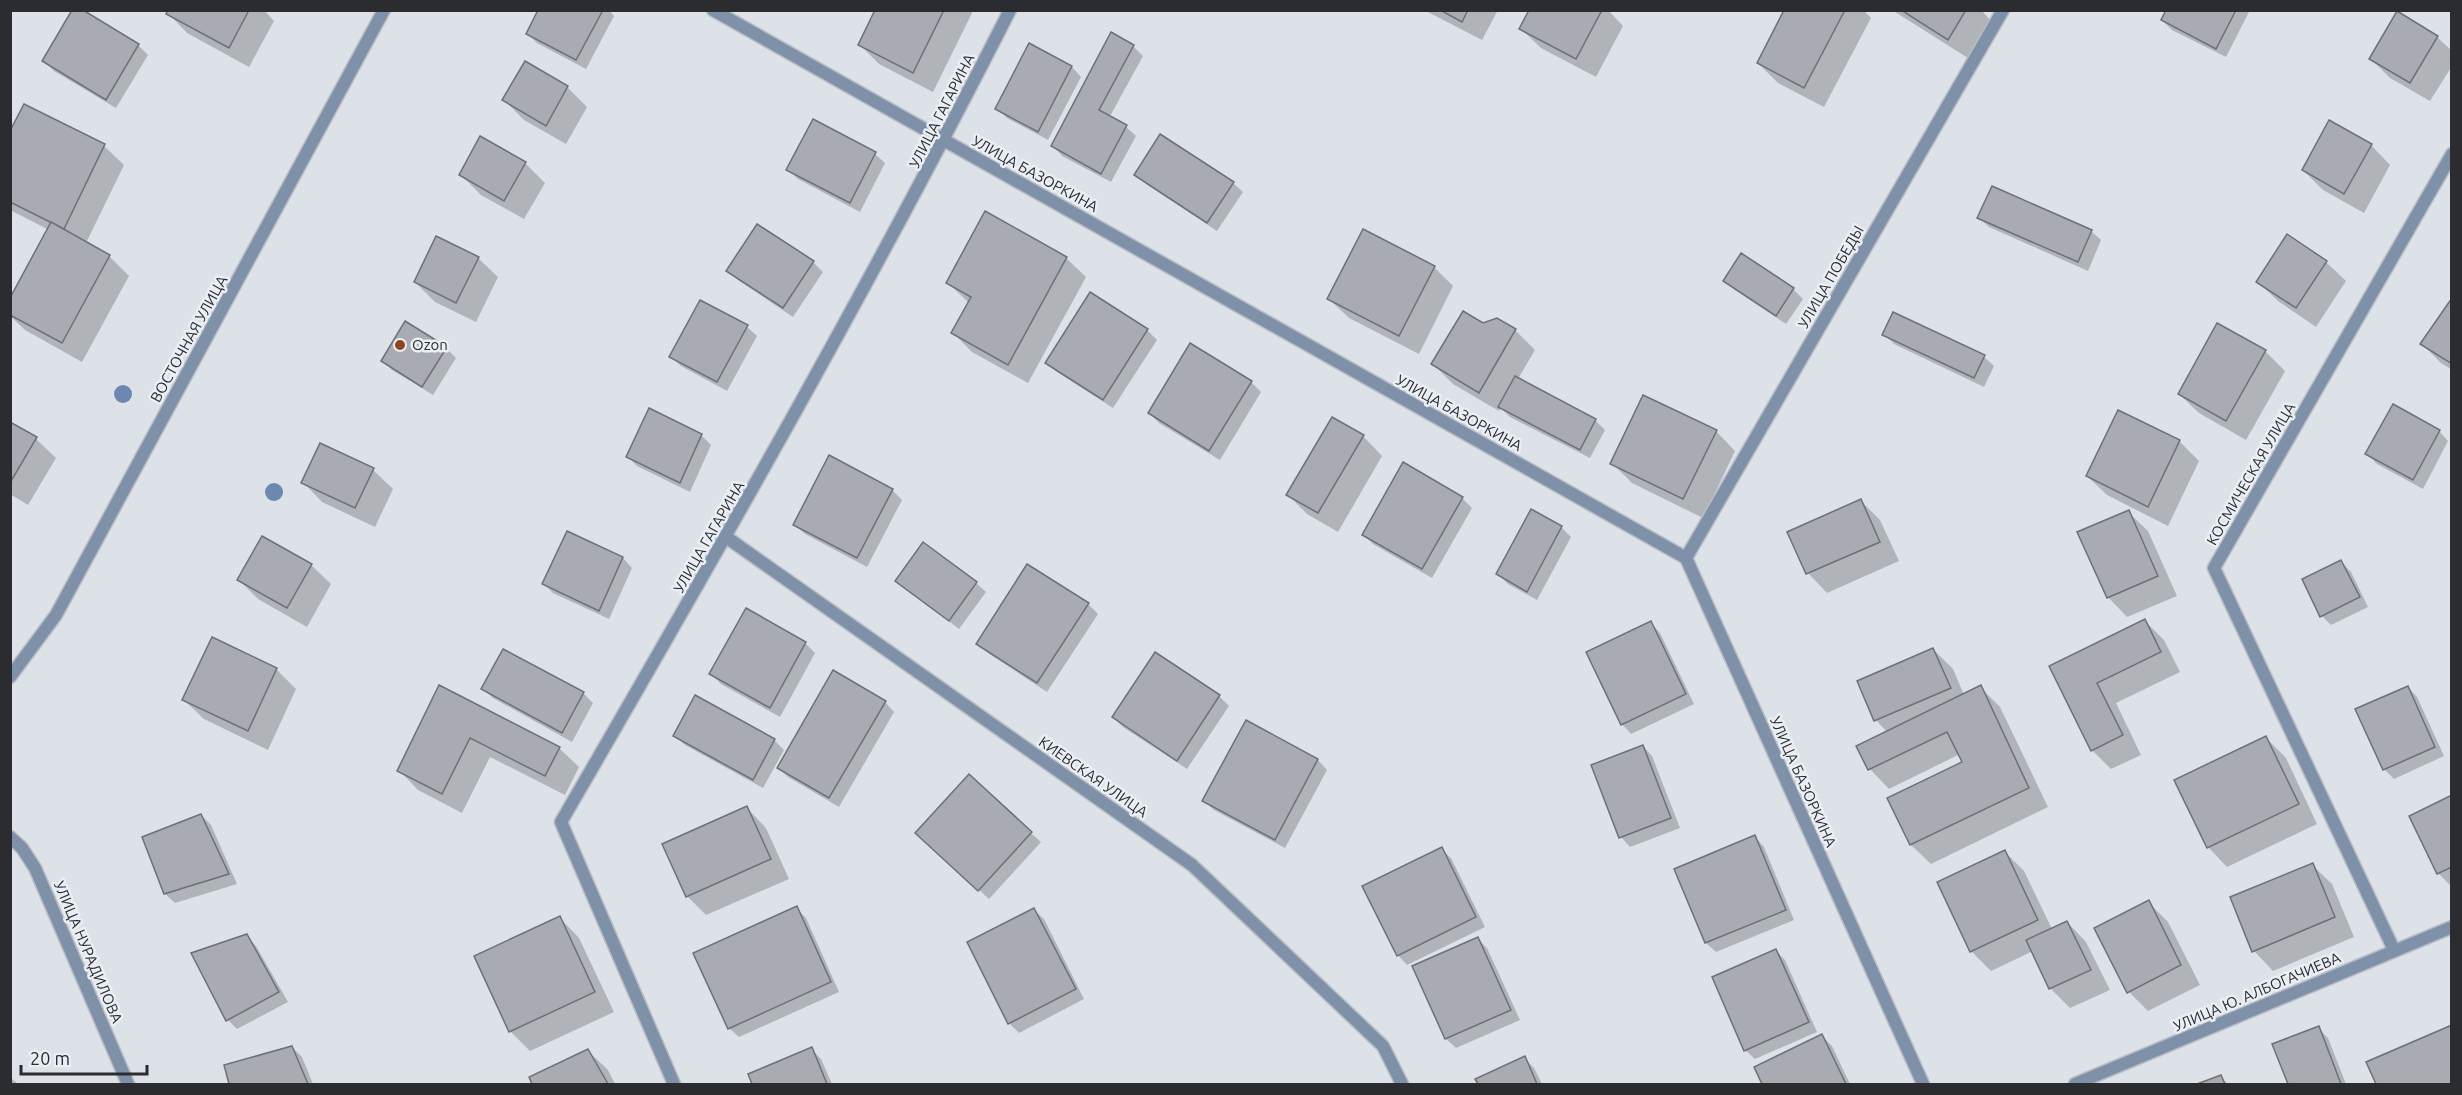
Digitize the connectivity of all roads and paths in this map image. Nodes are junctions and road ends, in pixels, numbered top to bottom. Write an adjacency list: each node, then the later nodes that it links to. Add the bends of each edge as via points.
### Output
1 (384, 10): 9 (street, ВОСТОЧНАЯ УЛИЦА, via 56,615)
2 (713, 10): 5 (street, УЛИЦА БАЗОРКИНА)
3 (1010, 10): 5 (street, УЛИЦА ГАГАРИНА)
4 (2003, 10): 8 (street, УЛИЦА ПОБЕДЫ)
5 (945, 140): 7 (street, УЛИЦА ГАГАРИНА); 8 (street, УЛИЦА БАЗОРКИНА)
6 (2451, 154): 12 (street, КОСМИЧЕСКАЯ УЛИЦА, via 2214,568)
7 (726, 537): 14 (street, УЛИЦА ГАГАРИНА, via 561,822); 15 (street, КИЕВСКАЯ УЛИЦА, via 1192,865 1383,1046)
8 (1686, 558): 16 (street, УЛИЦА БАЗОРКИНА)
9 (10, 677)
10 (10, 837): 13 (street, УЛИЦА НУРАДИЛОВА, via 35,868)
11 (2451, 927): 12 (street, УЛИЦА Ю. АЛБОГАЧИЕВА)
12 (2394, 950): 17 (street, УЛИЦА Ю. АЛБОГАЧИЕВА)
13 (128, 1084)
14 (674, 1084)
15 (1402, 1084)
16 (1923, 1084)
17 (2075, 1084)

